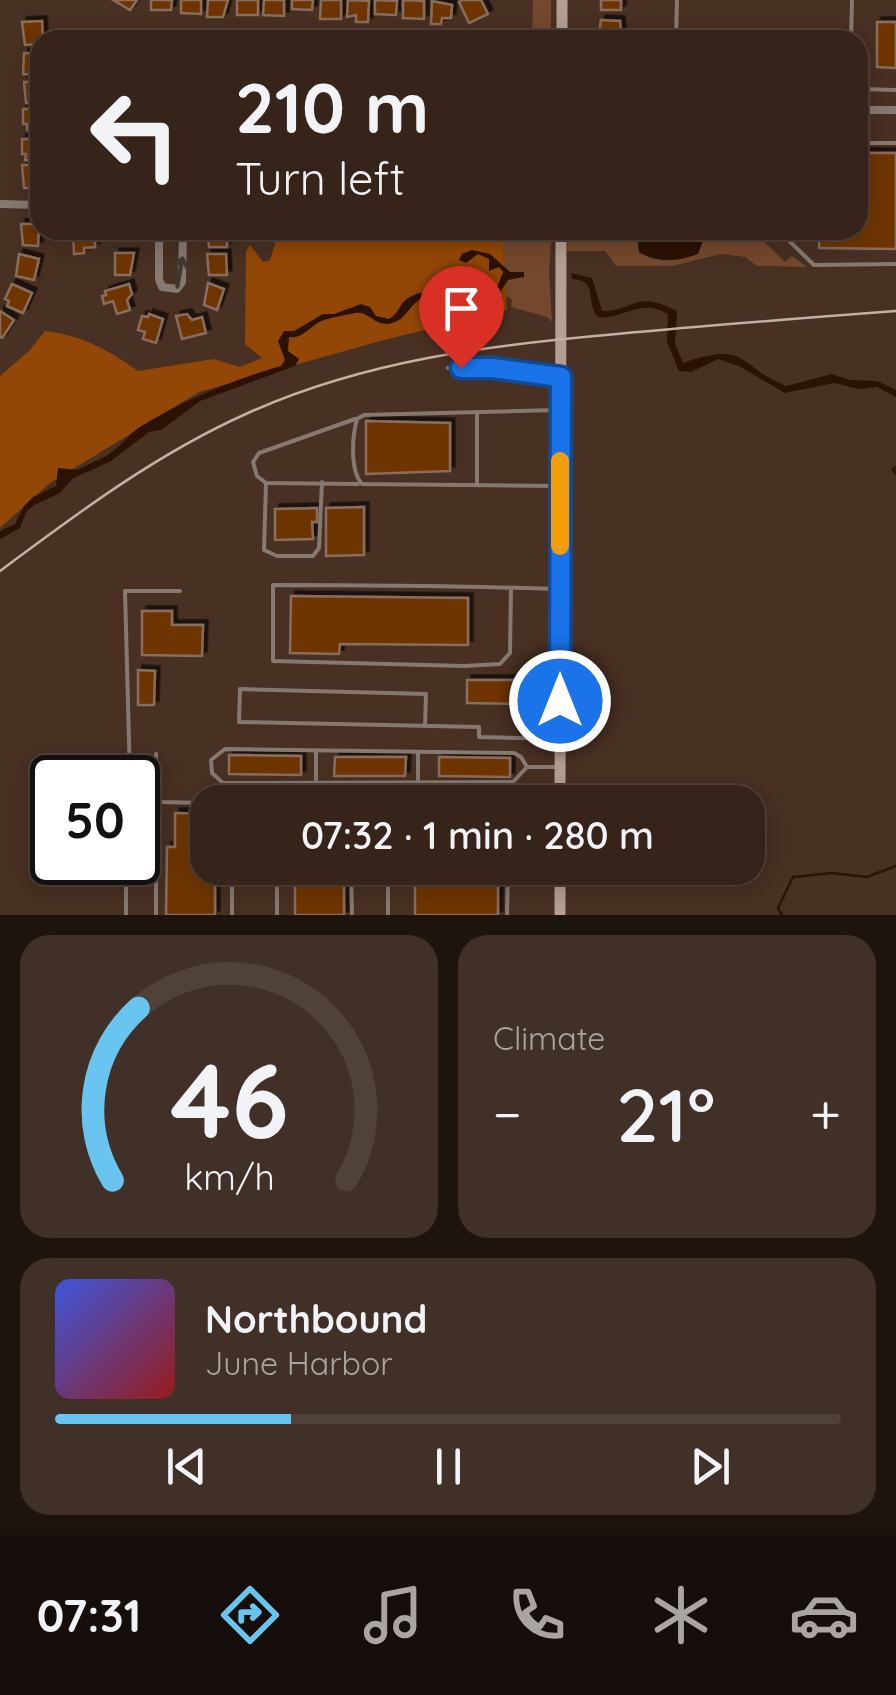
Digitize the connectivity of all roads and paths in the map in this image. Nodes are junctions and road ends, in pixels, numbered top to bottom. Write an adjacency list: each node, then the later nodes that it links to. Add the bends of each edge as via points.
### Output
1 (562, 0): 4 (main road)
2 (677, 0): 5 (lane)
3 (852, 0): 6 (lane)
4 (562, 30)
5 (676, 30)
6 (851, 30)
7 (868, 89): 8 (lane)
8 (896, 90)
9 (868, 110): 10 (street)
10 (896, 110)
11 (868, 142): 12 (lane)
12 (896, 143)
13 (0, 204): 14 (street)
14 (30, 205)
15 (159, 240): 16 (street, one-way to 16, via 158,279 171,290 182,282)
16 (184, 240)
17 (561, 240): 21 (main road)
18 (788, 240): 19 (lane, via 814,265)
19 (896, 264)
20 (448, 368): 21 (lane)
21 (561, 377): 22 (main road)
22 (560, 410): 23 (lane); 29 (main road)
23 (477, 412): 24 (lane); 28 (lane)
24 (357, 419): 26 (lane, via 258,453 253,462); 27 (lane, via 355,474)
25 (322, 482): 26 (lane); 26 (lane, via 313,556 264,550); 27 (lane)
26 (266, 483)
27 (362, 484): 28 (lane)
28 (477, 485): 29 (lane)
29 (560, 486): 31 (main road)
30 (511, 588): 30 (lane, via 272,586 273,661 500,664 510,653); 31 (lane)
31 (560, 589): 34 (main road)
32 (180, 591): 37 (lane, via 125,591)
33 (425, 726): 33 (lane, via 239,722 240,688 426,694); 34 (lane, via 479,727 479,737)
34 (560, 739): 38 (main road)
35 (316, 750): 36 (lane); 40 (lane); 40 (lane, via 224,749 211,760 212,773 223,783)
36 (418, 752): 39 (lane, via 514,753); 41 (lane)
37 (129, 755)
38 (560, 766): 39 (lane); 42 (main road)
39 (528, 767): 41 (lane, via 512,782)
40 (316, 782): 41 (lane)
41 (418, 782)
42 (560, 785)
43 (160, 802): 44 (lane)
44 (190, 802)
45 (126, 885): 53 (lane)
46 (156, 885): 54 (lane)
47 (232, 885): 55 (lane)
48 (277, 885): 56 (lane)
49 (352, 885): 57 (lane)
50 (388, 885): 58 (lane)
51 (508, 885): 59 (lane)
52 (560, 885): 60 (main road)
53 (126, 915)
54 (156, 915)
55 (232, 915)
56 (277, 915)
57 (352, 915)
58 (388, 915)
59 (507, 915)
60 (560, 915)

